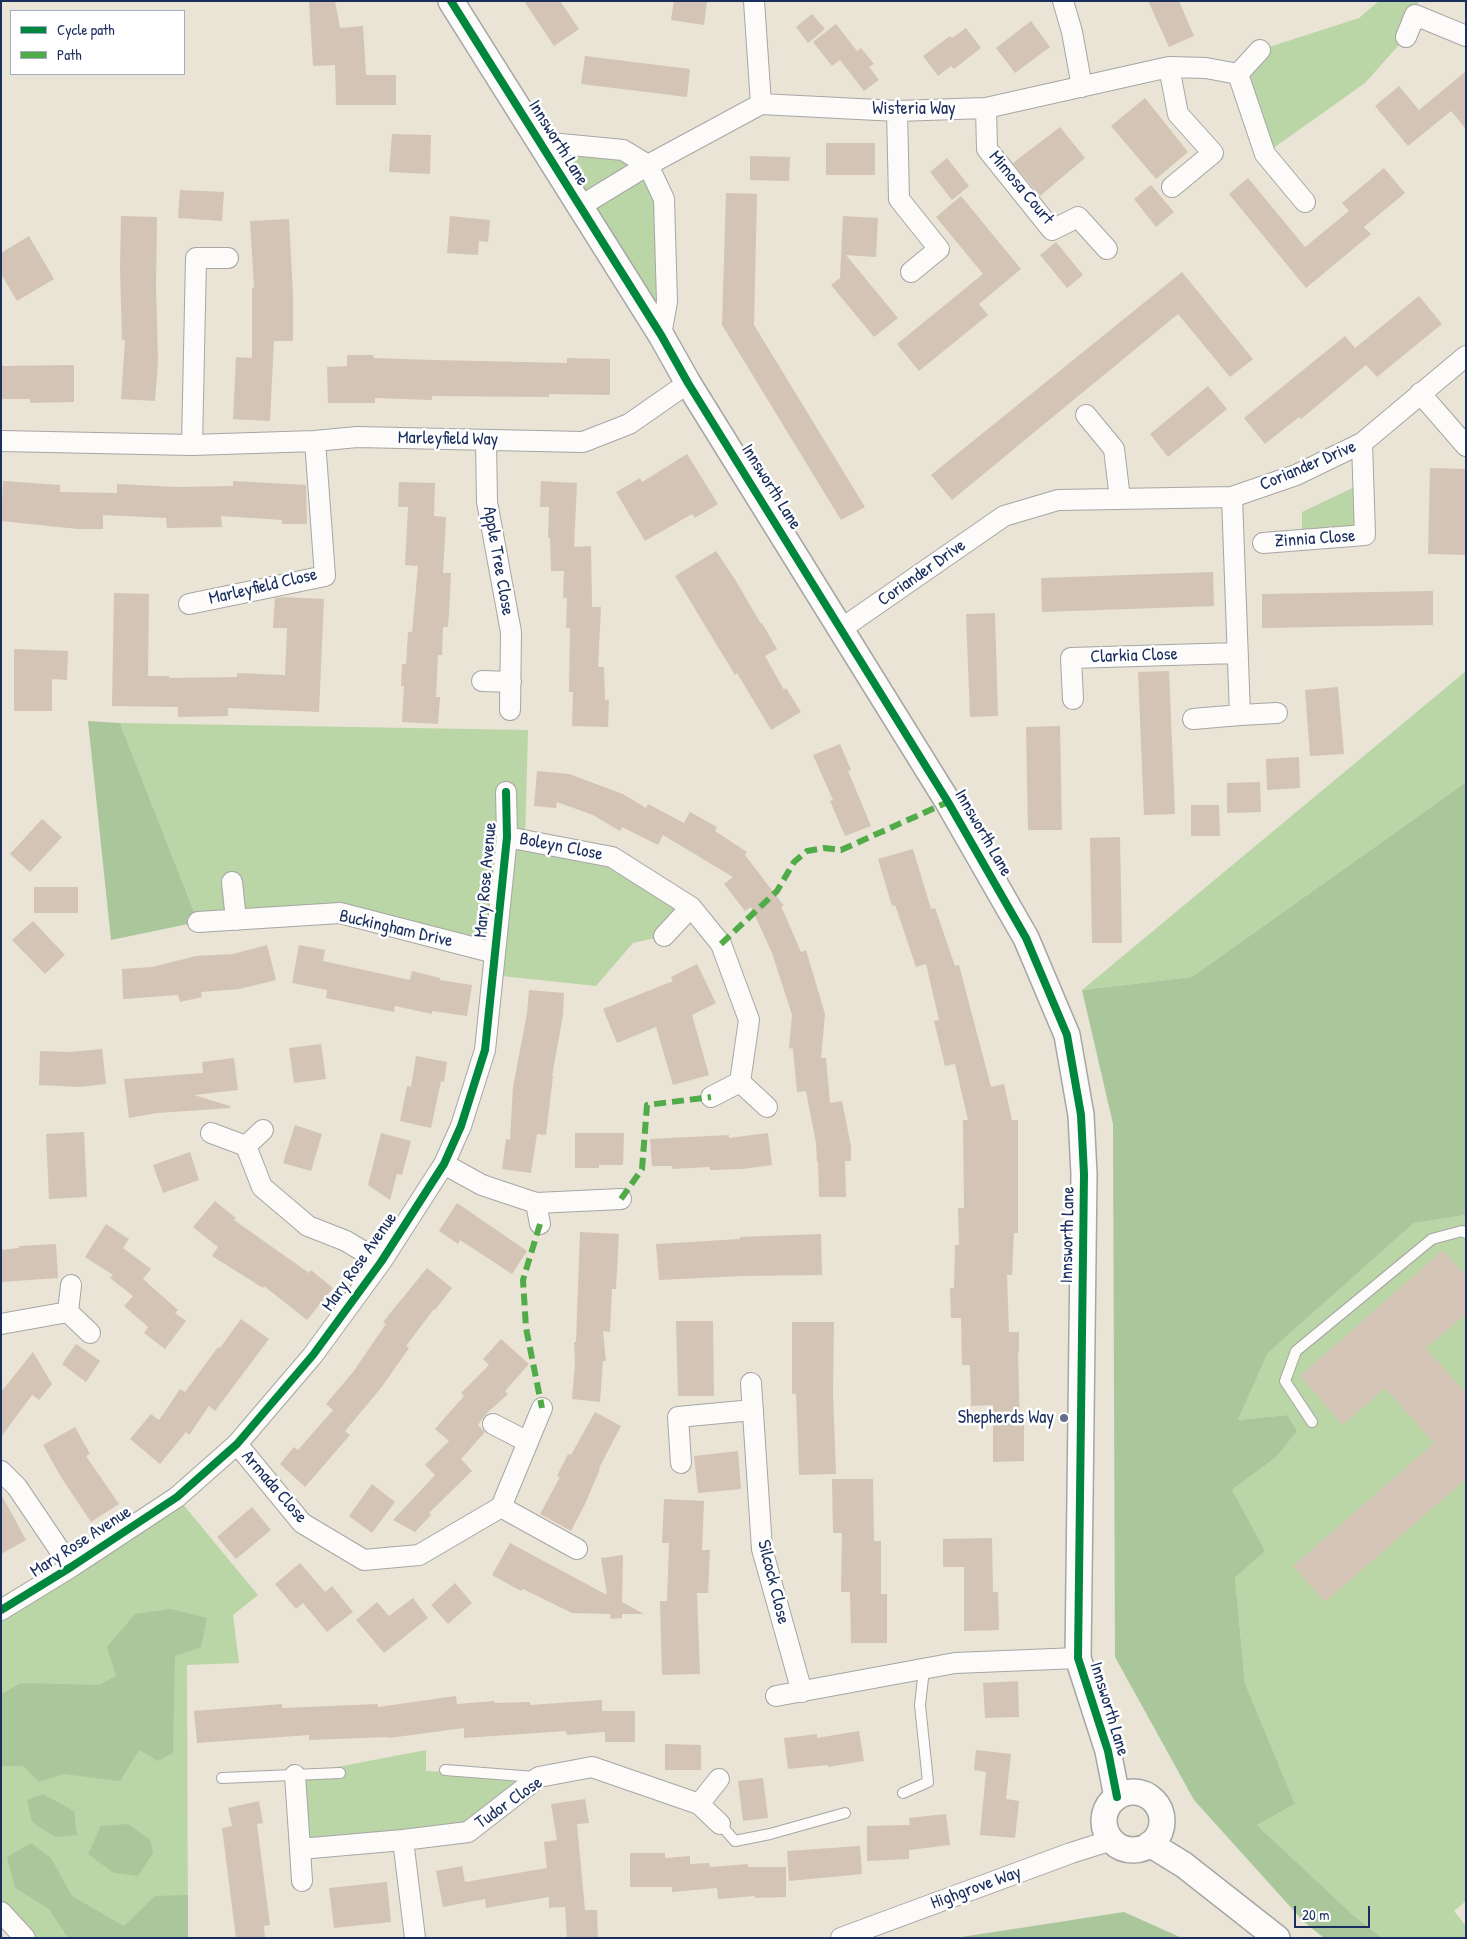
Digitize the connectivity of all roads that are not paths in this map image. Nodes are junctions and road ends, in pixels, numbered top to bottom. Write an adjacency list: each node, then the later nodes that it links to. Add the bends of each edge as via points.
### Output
1 (451, 1): 14 (street, Innsworth Lane)
2 (754, 1): 11 (street)
3 (1063, 1): 10 (street)
4 (1417, 8): 5 (street); 6 (street)
5 (1466, 36)
6 (1406, 37)
7 (1260, 50): 9 (street)
8 (1169, 67): 9 (street, Wisteria Way, via 1206,68); 10 (street, Wisteria Way); 16 (street, via 1178,114 1213,152)
9 (1238, 74): 17 (street, via 1265,154)
10 (1082, 87): 12 (street, Wisteria Way)
11 (761, 104): 13 (street, Wisteria Way); 15 (street)
12 (986, 108): 13 (street, Wisteria Way); 19 (street, Mimosa Court, via 987,149 1052,230 1078,217)
13 (897, 111): 21 (street, via 899,199 939,248)
14 (540, 142): 15 (street, Innsworth Lane, via 623,150); 18 (street, Innsworth Lane)
15 (648, 165): 18 (street); 22 (street, via 664,199 667,302)
16 (1172, 187)
17 (1305, 202)
18 (579, 207): 22 (street, Innsworth Lane)
19 (1107, 250)
20 (228, 258): 31 (street, via 196,258)
21 (911, 272)
22 (661, 335): 24 (street, Innsworth Lane)
23 (1466, 356): 25 (street, Coriander Drive)
24 (688, 383): 27 (street, Marleyfield Way, via 629,424 583,442); 37 (street, Innsworth Lane)
25 (1420, 393): 30 (street, Coriander Drive); 32 (street)
26 (1086, 415): 34 (street, via 1114,449)
27 (486, 440): 29 (street, Marleyfield Way, via 357,437); 40 (street, Apple Tree Close, via 487,502 511,632)
28 (1, 441): 31 (street, Marleyfield Way)
29 (315, 441): 31 (street, Marleyfield Way); 36 (street, Marleyfield Close, via 324,576)
30 (1362, 443): 33 (street, Coriander Drive, via 1296,475); 35 (street, Zinnia Close, via 1365,535)
31 (192, 444)
32 (1466, 446)
33 (1232, 497): 34 (street, Coriander Drive); 38 (street)
34 (1120, 499): 37 (street, Coriander Drive, via 1058,500 1004,516)
35 (1263, 543)
36 (189, 604)
37 (841, 629): 83 (street, Innsworth Lane, via 943,794 1026,938 1067,1035 1082,1115 1084,1174)
38 (1237, 653): 41 (street, Clarkia Close, via 1071,658); 44 (street)
39 (482, 681): 40 (street)
40 (510, 682): 42 (street, Apple Tree Close)
41 (1073, 699)
42 (510, 710)
43 (1277, 713): 44 (street)
44 (1240, 715): 45 (street)
45 (1193, 718)
46 (506, 792): 47 (street, Mary Rose Avenue)
47 (507, 837): 49 (street, Boleyn Close, via 612,857); 53 (street, Mary Rose Avenue)
48 (232, 882): 50 (street)
49 (691, 907): 52 (street); 54 (street, Boleyn Close, via 721,944 749,1020)
50 (236, 920): 51 (street, Buckingham Drive); 53 (street, Buckingham Drive, via 340,913)
51 (198, 922)
52 (664, 936)
53 (495, 953): 60 (street, Mary Rose Avenue, via 485,1050 461,1126)
54 (740, 1082): 55 (street); 56 (street)
55 (711, 1097)
56 (767, 1107)
57 (263, 1130): 59 (street)
58 (211, 1132): 59 (street)
59 (246, 1146): 65 (street, via 262,1187 308,1226 346,1241)
60 (444, 1164): 62 (street, via 482,1185); 65 (street, Mary Rose Avenue)
61 (621, 1199): 62 (street)
62 (536, 1202): 63 (street)
63 (540, 1224)
64 (1466, 1233): 73 (lane, via 1462,1231 1432,1239 1296,1351 1286,1381)
65 (381, 1262): 76 (street, Mary Rose Avenue, via 313,1355)
66 (71, 1285): 67 (street)
67 (68, 1312): 68 (street); 69 (street)
68 (1, 1324)
69 (90, 1333)
70 (751, 1383): 72 (street, Silcock Close)
71 (542, 1408): 75 (street)
72 (753, 1410): 77 (street, via 678,1416); 85 (street, Silcock Close, via 762,1549)
73 (1312, 1422)
74 (494, 1424): 75 (street)
75 (528, 1442): 79 (street)
76 (237, 1444): 79 (street, Armada Close, via 302,1523 364,1560 419,1555); 81 (street, Mary Rose Avenue, via 177,1497)
77 (681, 1463)
78 (1, 1471): 81 (street, via 17,1487)
79 (500, 1507): 80 (street)
80 (577, 1549)
81 (71, 1567): 82 (street, Mary Rose Avenue)
82 (1, 1610)
83 (1078, 1658): 84 (street, via 955,1663); 94 (street, Innsworth Lane, via 1108,1751)
84 (924, 1669): 85 (street); 93 (lane, via 920,1705 928,1782)
85 (802, 1692): 86 (street)
86 (776, 1696)
87 (445, 1770): 90 (lane)
88 (340, 1773): 89 (lane)
89 (295, 1775): 91 (lane); 101 (street)
90 (539, 1777): 95 (street, Tudor Close, via 592,1767); 98 (street, Tudor Close, via 468,1832)
91 (222, 1778)
92 (719, 1779): 95 (street)
93 (903, 1793)
94 (1117, 1796): 99 (street, via 1110,1803 1104,1822); 100 (street, via 1136,1792 1146,1794 1154,1801 1162,1821 1160,1831)
95 (699, 1804): 97 (street, Tudor Close)
96 (845, 1813): 97 (lane, via 735,1841)
97 (720, 1824)
98 (403, 1840): 101 (street, Tudor Close); 105 (street)
99 (1112, 1840): 100 (street, via 1131,1850); 106 (street, Highgrove Way)
100 (1150, 1844): 107 (street, via 1184,1865)
101 (300, 1849): 102 (street)
102 (302, 1881)
103 (1, 1912): 104 (street)
104 (25, 1938)
105 (415, 1938)
106 (841, 1938)
107 (1277, 1938)

